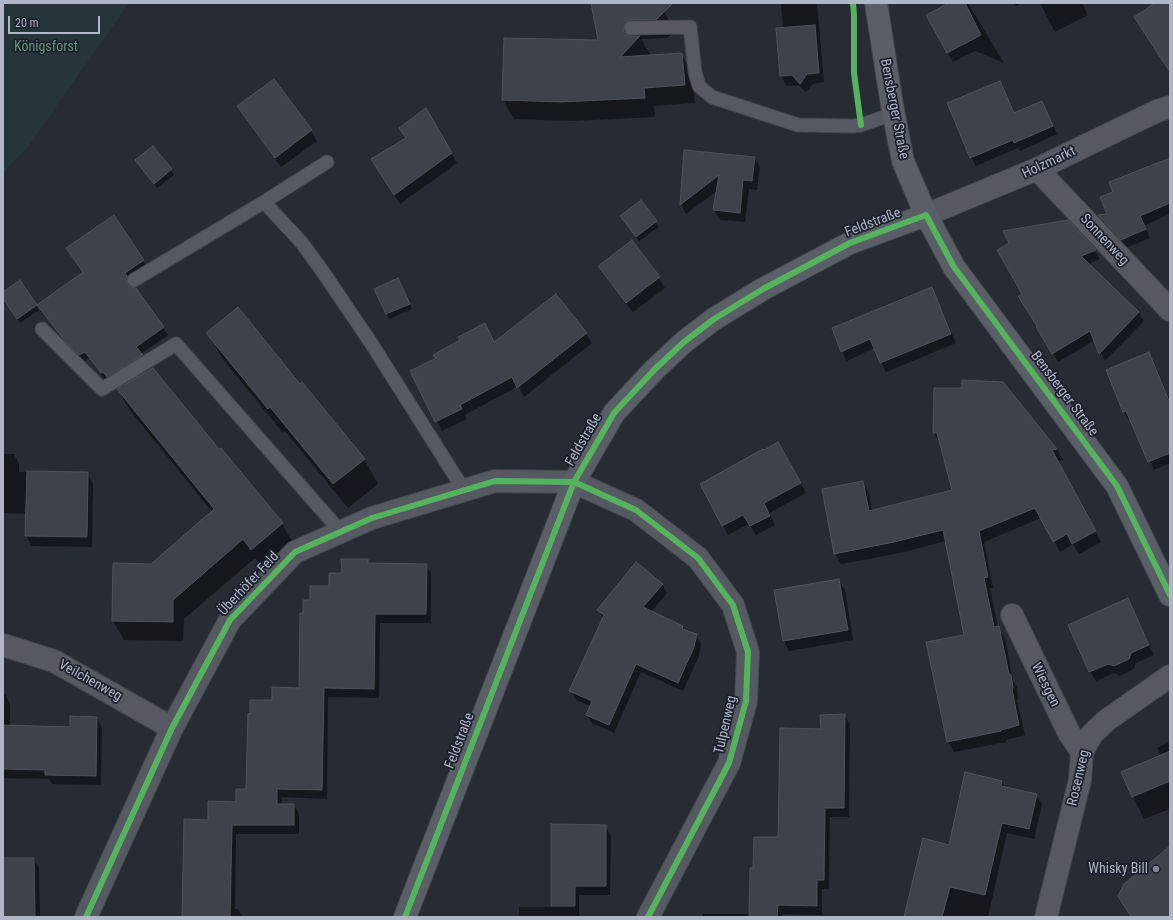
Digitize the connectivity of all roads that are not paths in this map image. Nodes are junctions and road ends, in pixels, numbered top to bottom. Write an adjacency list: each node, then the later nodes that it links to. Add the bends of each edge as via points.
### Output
1 (876, 3): 4 (main road, Bensberger Straße)
2 (631, 28): 4 (lane, via 690,27 699,86 712,97 798,125 853,126)
3 (1170, 107): 6 (street, Holzmarkt)
4 (893, 114): 8 (main road, Bensberger Straße, via 903,161)
5 (327, 162): 7 (lane)
6 (1037, 169): 8 (street, Holzmarkt); 10 (street, Sonnenweg)
7 (264, 202): 9 (lane); 13 (lane, via 323,272)
8 (926, 215): 12 (main road, Feldstraße, via 850,244 763,289 714,319 655,369 614,413); 15 (main road, Bensberger Straße, via 954,267 1117,486)
9 (134, 280)
10 (1170, 310)
11 (42, 329): 14 (lane, via 102,389 176,344)
12 (574, 482): 13 (street, Überhöfer Feld, via 495,481); 22 (main road, Feldstraße); 23 (street, Tulpenweg, via 636,510 698,558 733,605 748,652 746,701 729,763)
13 (464, 490): 14 (street, Überhöfer Feld, via 372,518)
14 (340, 532): 19 (street, Überhöfer Feld, via 295,552 230,620)
15 (1170, 595)
16 (1012, 615): 20 (street, Wiesgen, via 1068,733)
17 (3, 645): 19 (street, Veilchenweg, via 54,661)
18 (1170, 676): 20 (street, Rosenweg, via 1107,720 1092,734)
19 (172, 728): 21 (street, Überhöfer Feld)
20 (1082, 752): 24 (street, Rosenweg, via 1080,780)
21 (86, 917)
22 (405, 917)
23 (648, 917)
24 (1046, 917)

